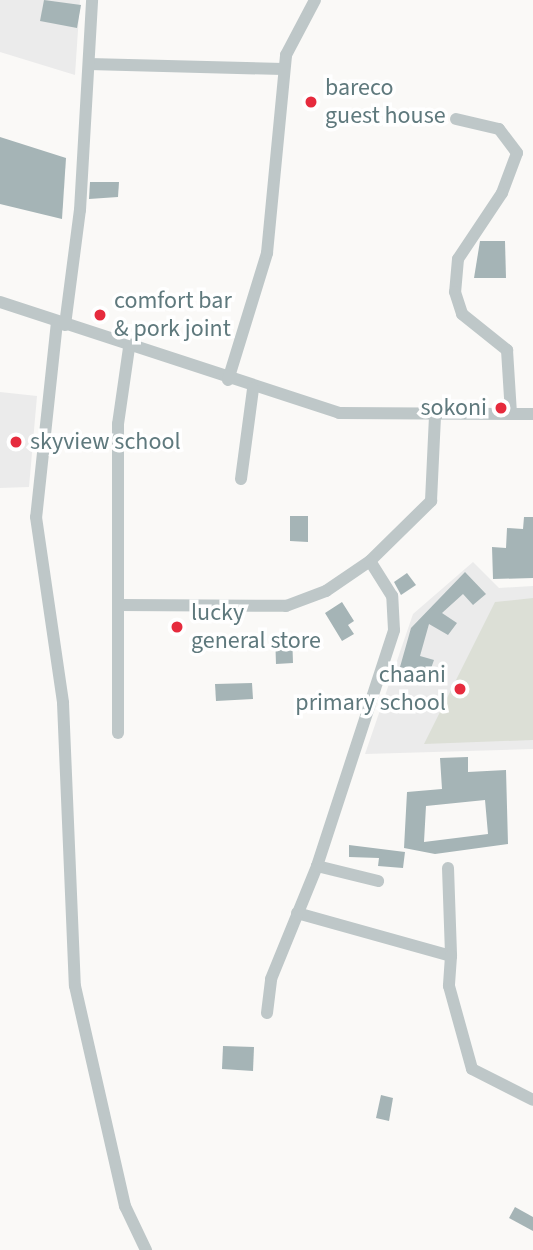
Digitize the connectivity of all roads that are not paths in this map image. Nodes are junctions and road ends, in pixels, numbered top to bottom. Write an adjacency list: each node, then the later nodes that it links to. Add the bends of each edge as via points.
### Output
1 (92, 0): 3 (street)
2 (316, 0): 4 (street)
3 (89, 64): 4 (street); 7 (street)
4 (284, 69): 9 (street, via 269,243)
5 (456, 119): 11 (street, via 499,129 517,153 502,193 458,259 455,292 462,314 507,350)
6 (0, 302): 7 (street)
7 (61, 323): 8 (street); 25 (street, via 36,517 63,703 75,986 125,1206)
8 (129, 348): 9 (street); 16 (street, via 118,424)
9 (228, 380): 10 (street)
10 (253, 389): 13 (street, via 340,413); 14 (street)
11 (511, 413): 12 (street); 13 (street)
12 (533, 414)
13 (435, 415): 15 (street, via 431,501)
14 (241, 479)
15 (370, 561): 16 (street, via 326,591 286,606); 18 (street, via 392,596 394,630)
16 (119, 605): 17 (street)
17 (118, 733)
18 (317, 866): 20 (street); 21 (street)
19 (447, 868): 22 (street)
20 (378, 881)
21 (296, 913): 22 (street); 23 (street, via 271,979)
22 (451, 956): 24 (street, via 449,986 472,1069)
23 (267, 1013)
24 (533, 1100)
25 (146, 1250)

